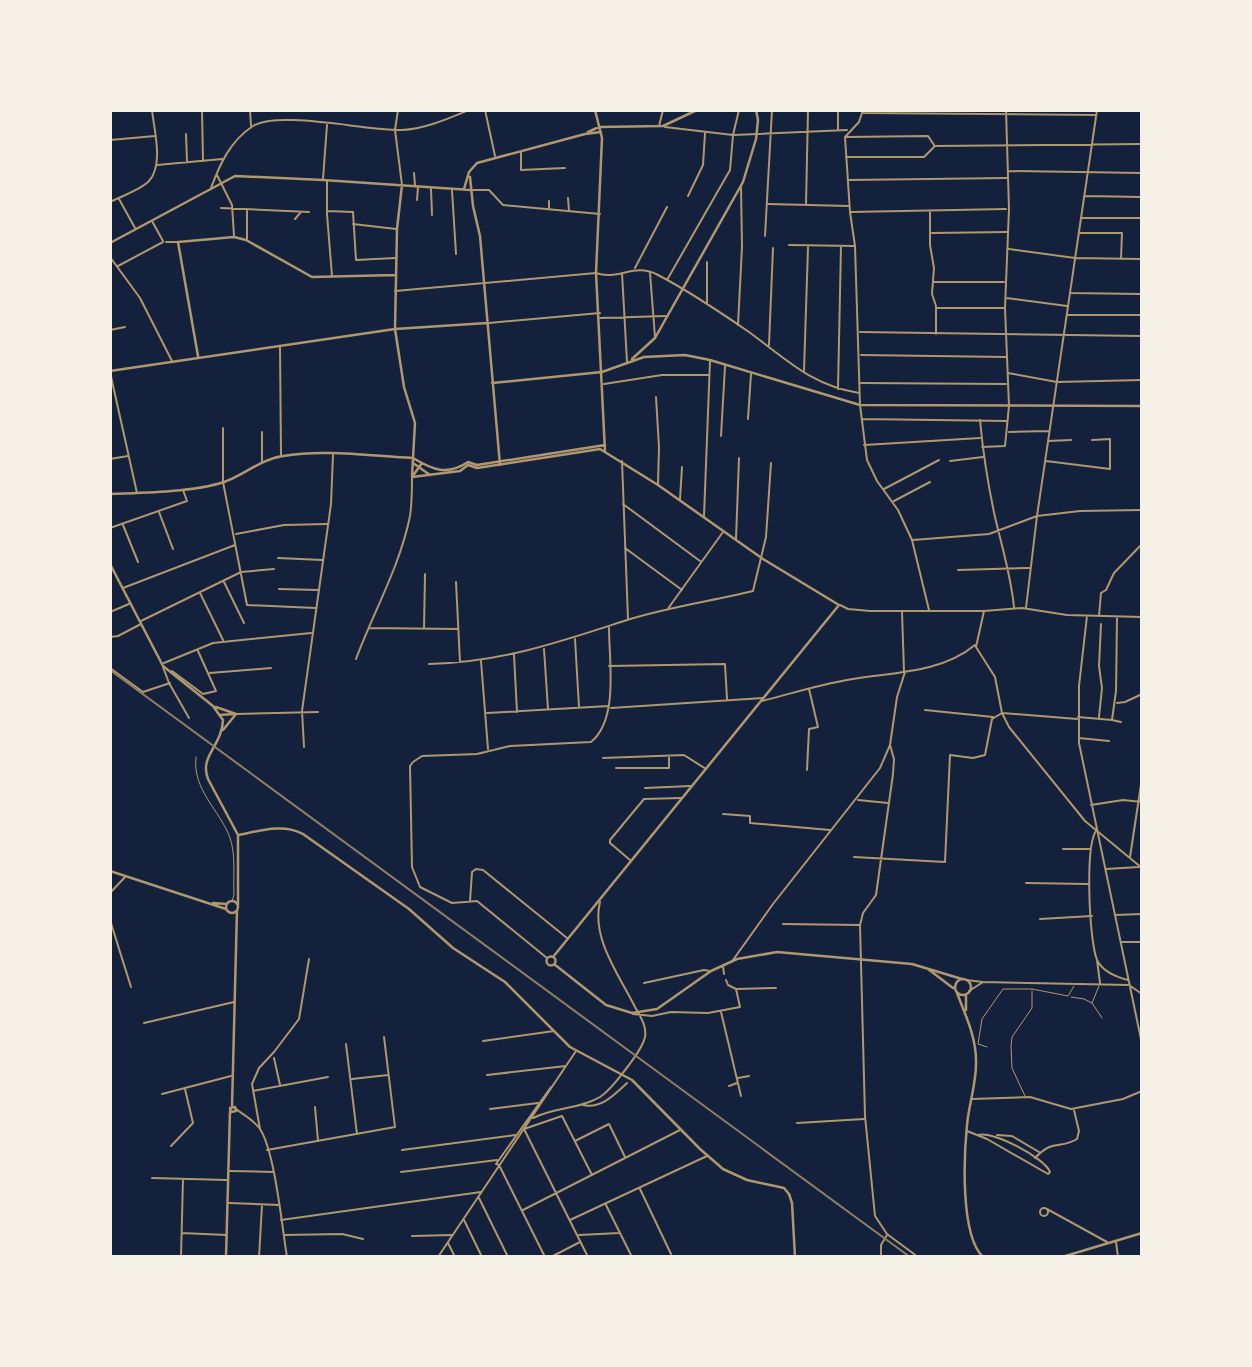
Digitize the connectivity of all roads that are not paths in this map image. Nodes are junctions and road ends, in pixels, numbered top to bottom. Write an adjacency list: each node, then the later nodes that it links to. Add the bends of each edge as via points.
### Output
1 (152, 110): 34 (street)
2 (202, 110): 45 (street)
3 (250, 110): 21 (street)
4 (398, 110): 23 (street)
5 (469, 110): 23 (street, via 415,129)
6 (485, 110): 42 (street)
7 (595, 110): 22 (street)
8 (663, 110): 20 (street)
9 (697, 110): 20 (street)
10 (740, 110): 33 (street)
11 (755, 110): 32 (street)
12 (772, 110): 29 (street)
13 (808, 110): 26 (street)
14 (838, 110): 24 (street)
15 (1097, 110): 18 (street)
16 (863, 112): 17 (street); 25 (street)
17 (1006, 112): 18 (street); 37 (street)
18 (1097, 115): 39 (street)
19 (327, 124): 21 (street, via 279,120); 23 (street); 56 (street)
20 (659, 126): 22 (street); 28 (street)
21 (251, 127): 44 (street)
22 (599, 127): 27 (street); 31 (street)
23 (395, 130): 59 (street)
24 (838, 130): 25 (street); 26 (street)
25 (850, 130): 35 (street)
26 (808, 131): 29 (street); 76 (street)
27 (601, 132): 31 (street); 90 (street)
28 (705, 132): 33 (street); 67 (street, via 703,165)
29 (771, 132): 32 (street); 75 (street)
30 (186, 134): 46 (street)
31 (585, 134): 41 (street)
32 (757, 134): 33 (street); 61 (street)
33 (733, 135): 128 (street, via 730,170)
34 (155, 136): 36 (street); 47 (street)
35 (845, 137): 40 (street, via 928,136); 43 (street)
36 (110, 140)
37 (1006, 144): 39 (street); 40 (street); 49 (street)
38 (1142, 144): 39 (street)
39 (1091, 145): 52 (street)
40 (934, 146): 43 (street, via 924,157)
41 (522, 151): 42 (street); 48 (street, via 521,170)
42 (496, 157): 54 (street, via 477,163)
43 (845, 157): 57 (street)
44 (222, 159): 45 (street); 50 (street)
45 (203, 161): 46 (street)
46 (187, 162): 47 (street)
47 (156, 165): 70 (street, via 147,183)
48 (565, 168)
49 (1007, 171): 52 (street); 55 (street)
50 (216, 173): 58 (street); 63 (street)
51 (414, 173): 60 (street)
52 (1088, 173): 53 (street); 68 (street)
53 (1142, 173)
54 (470, 177): 65 (street); 66 (street)
55 (1008, 178): 57 (street); 82 (street)
56 (325, 180): 58 (street, via 239,176); 59 (street); 86 (street)
57 (848, 180): 78 (street)
58 (223, 182): 63 (street); 80 (street)
59 (402, 185): 60 (street); 98 (street)
60 (416, 186): 62 (street); 72 (street)
61 (740, 186): 132 (street); 148 (street)
62 (432, 187): 64 (street); 91 (street)
63 (210, 188): 95 (street)
64 (452, 189): 65 (street); 114 (street)
65 (464, 190): 66 (street)
66 (471, 190): 83 (street, via 489,190 503,205); 131 (street)
67 (688, 196)
68 (1084, 196): 69 (street); 92 (street)
69 (1142, 197)
70 (119, 198): 74 (street); 97 (street)
71 (568, 198): 88 (street)
72 (417, 200)
73 (549, 201): 83 (street)
74 (110, 202)
75 (767, 204): 76 (street); 102 (street)
76 (806, 205): 78 (street)
77 (667, 206): 122 (street)
78 (849, 206): 89 (street)
79 (221, 208): 80 (street)
80 (232, 208): 81 (street); 103 (street)
81 (247, 209): 85 (street); 104 (street)
82 (1009, 209): 84 (street); 99 (street)
83 (549, 210): 88 (street)
84 (930, 210): 89 (street); 100 (street)
85 (302, 211): 87 (street); 94 (street)
86 (327, 211): 96 (street, via 354,212); 127 (street)
87 (309, 212)
88 (569, 212): 90 (street)
89 (850, 212): 109 (street)
90 (600, 214): 124 (street)
91 (432, 215)
92 (1081, 218): 93 (street); 101 (street)
93 (1142, 218)
94 (295, 219)
95 (152, 221): 97 (street); 105 (street)
96 (353, 224): 98 (street); 116 (street, via 356,260)
97 (136, 229): 107 (street)
98 (397, 229): 116 (street)
99 (1008, 232): 100 (street); 113 (street)
100 (930, 233): 129 (street)
101 (1079, 233): 117 (street); 118 (street, via 1122,233)
102 (765, 236)
103 (234, 237): 104 (street); 106 (street)
104 (247, 241): 127 (street, via 312,277)
105 (163, 242): 106 (street); 121 (street)
106 (178, 242): 162 (street)
107 (110, 243)
108 (789, 246): 110 (street)
109 (855, 246): 111 (street); 152 (street)
110 (808, 247): 111 (street); 170 (street)
111 (841, 247): 180 (street)
112 (773, 248): 159 (street)
113 (1008, 248): 117 (street); 130 (street)
114 (457, 254)
115 (110, 257): 121 (street)
116 (396, 258): 126 (street)
117 (1075, 258): 118 (street); 134 (street)
118 (1121, 259): 119 (street)
119 (1142, 259)
120 (707, 262): 137 (street)
121 (117, 267): 164 (street, via 140,298)
122 (634, 269): 123 (street); 125 (street)
123 (650, 271): 128 (street); 144 (street)
124 (596, 273): 125 (street); 131 (street); 143 (street)
125 (622, 273): 146 (street)
126 (396, 275): 127 (street); 133 (street)
127 (332, 277)
128 (667, 281): 132 (street)
129 (934, 282): 130 (street); 139 (street)
130 (1005, 282): 136 (street)
131 (483, 284): 133 (street); 147 (street)
132 (683, 290): 137 (street); 145 (street)
133 (395, 291): 150 (street)
134 (1070, 293): 135 (street); 138 (street)
135 (1142, 294)
136 (1004, 298): 138 (street); 140 (street)
137 (707, 305): 148 (street)
138 (1068, 306): 141 (street)
139 (936, 308): 140 (street); 153 (street)
140 (1004, 308): 154 (street)
141 (1066, 315): 142 (street); 155 (street)
142 (1142, 315)
143 (600, 316): 146 (street); 147 (street); 168 (street)
144 (652, 316): 145 (street); 146 (street); 157 (street)
145 (669, 316): 157 (street)
146 (624, 317): 165 (street)
147 (487, 323): 150 (street); 175 (street)
148 (738, 325): 159 (street)
149 (125, 327): 151 (street)
150 (395, 329): 158 (street); 210 (street, via 415,423)
151 (110, 330)
152 (859, 332): 153 (street); 160 (street)
153 (936, 334): 154 (street)
154 (1006, 335): 155 (street); 161 (street)
155 (1063, 336): 156 (street); 174 (street)
156 (1142, 336)
157 (655, 338): 165 (street)
158 (280, 345): 162 (street); 206 (street)
159 (769, 347): 170 (street)
160 (860, 355): 161 (street); 176 (street)
161 (1007, 357): 171 (street)
162 (198, 358): 164 (street)
163 (710, 360): 165 (street, via 685,355); 166 (street); 172 (street)
164 (173, 362): 167 (street)
165 (628, 362): 168 (street)
166 (725, 365): 169 (street); 195 (street)
167 (110, 371): 179 (street)
168 (602, 372): 175 (street); 178 (street)
169 (751, 373): 183 (street); 187 (street)
170 (804, 373): 180 (street)
171 (1008, 373): 174 (street); 177 (street)
172 (709, 375): 178 (street, via 662,375); 237 (street)
173 (1142, 380): 174 (street)
174 (1057, 382): 184 (street)
175 (492, 383): 217 (street)
176 (860, 383): 177 (street); 181 (street)
177 (1009, 384): 186 (street)
178 (603, 385): 200 (street)
179 (112, 387): 204 (street)
180 (838, 389): 181 (street)
181 (860, 394): 183 (street)
182 (656, 397): 226 (street)
183 (860, 405): 186 (street); 188 (street)
184 (1054, 405): 185 (street); 186 (street); 192 (street)
185 (1142, 405)
186 (1009, 406): 190 (street)
187 (748, 419)
188 (861, 419): 189 (street); 201 (street)
189 (980, 420): 190 (street); 196 (street)
190 (1009, 422): 194 (street)
191 (223, 428): 224 (street)
192 (1050, 431): 194 (street); 199 (street)
193 (262, 432): 215 (street)
194 (1008, 432): 202 (street, via 1005,446)
195 (721, 436)
196 (981, 438): 201 (street); 202 (street)
197 (1071, 440): 199 (street)
198 (1092, 440): 214 (street, via 1111,439 1110,469)
199 (1048, 441): 214 (street)
200 (605, 445): 203 (street); 217 (street)
201 (864, 445): 228 (street, via 872,472)
202 (982, 447): 207 (street)
203 (605, 451): 212 (street); 217 (street)
204 (129, 455): 209 (street); 229 (street)
205 (333, 455): 206 (street); 210 (street); 239 (street)
206 (281, 456): 215 (street)
207 (984, 457): 213 (street); 241 (street)
208 (739, 458): 244 (street)
209 (110, 459)
210 (413, 460): 216 (street); 221 (street); 223 (street)
211 (939, 460): 228 (street)
212 (622, 461): 226 (street); 233 (street)
213 (950, 461)
214 (1045, 461): 236 (street)
215 (262, 463): 224 (street)
216 (422, 463): 219 (street); 221 (street)
217 (500, 463): 219 (street, via 468,462 446,470); 222 (street, via 477,468 468,465 460,471)
218 (771, 463): 251 (street)
219 (428, 467): 221 (street)
220 (682, 467): 231 (street)
221 (422, 470): 222 (street); 223 (street)
222 (432, 475): 223 (street)
223 (412, 477): 289 (street, via 410,516)
224 (223, 482): 227 (street); 243 (street)
225 (930, 482): 232 (street)
226 (658, 485): 231 (street)
227 (182, 489): 229 (street); 235 (street, via 187,502)
228 (884, 489): 232 (street)
229 (137, 493): 230 (street)
230 (110, 494)
231 (680, 500): 237 (street)
232 (892, 502): 245 (street)
233 (622, 503): 248 (street); 254 (street)
234 (1142, 510): 236 (street)
235 (159, 511): 238 (street); 249 (street)
236 (1037, 516): 241 (street); 256 (street)
237 (704, 517): 242 (street)
238 (122, 524): 240 (street); 253 (street)
239 (328, 524): 243 (street, via 284,525); 252 (street)
240 (110, 528)
241 (999, 530): 245 (street); 258 (street)
242 (723, 531): 244 (street); 254 (street)
243 (234, 535): 247 (street)
244 (736, 540): 251 (street)
245 (912, 540): 276 (street)
246 (1142, 544): 282 (street, via 1101,593)
247 (236, 545): 260 (street); 266 (street)
248 (624, 548): 269 (street); 285 (street)
249 (173, 549)
250 (278, 558): 252 (street)
251 (762, 559): 272 (street); 277 (street, via 753,591)
252 (323, 560): 268 (street)
253 (138, 562)
254 (701, 562): 269 (street)
255 (110, 564): 261 (street)
256 (1030, 568): 258 (street); 275 (street)
257 (274, 569): 260 (street)
258 (1007, 569): 259 (street); 273 (street)
259 (958, 570)
260 (241, 572): 264 (street); 274 (street, via 247,605)
261 (115, 574): 263 (street); 266 (street)
262 (425, 574): 290 (street)
263 (110, 575)
264 (223, 581): 270 (street); 287 (street)
265 (456, 582): 292 (street)
266 (122, 588): 271 (street)
267 (279, 589): 268 (street)
268 (319, 590): 274 (street)
269 (682, 590): 277 (street)
270 (200, 593): 286 (street); 296 (street)
271 (131, 604): 280 (street); 286 (street)
272 (839, 605): 278 (street); 316 (street)
273 (1014, 607): 275 (street); 279 (street)
274 (317, 608): 293 (street)
275 (1026, 608): 281 (street)
276 (929, 610): 278 (street); 279 (street)
277 (666, 611): 285 (street)
278 (901, 611): 310 (street)
279 (984, 611): 297 (street)
280 (110, 612)
281 (1087, 616): 282 (street); 332 (street)
282 (1099, 617): 283 (street)
283 (1117, 617): 284 (street); 317 (street)
284 (1142, 617)
285 (628, 620): 291 (street)
286 (140, 623): 294 (street); 305 (street)
287 (244, 623)
288 (1101, 624): 333 (street)
289 (368, 628): 290 (street); 301 (street)
290 (424, 628): 292 (street)
291 (609, 628): 295 (street); 306 (street)
292 (458, 629): 303 (street)
293 (313, 633): 296 (street); 323 (street)
294 (110, 637)
295 (575, 638): 298 (street); 320 (street)
296 (224, 641): 299 (street)
297 (976, 644): 310 (street, via 955,660); 328 (street, via 995,677)
298 (544, 647): 300 (street); 321 (street)
299 (197, 649): 305 (street); 311 (street)
300 (514, 655): 302 (street); 327 (street)
301 (356, 659)
302 (481, 661): 303 (street); 341 (street)
303 (460, 663): 304 (street)
304 (429, 664)
305 (162, 665): 309 (street); 312 (street)
306 (609, 666): 315 (street, via 725,664); 319 (street)
307 (110, 668): 312 (street, via 143,692)
308 (271, 668): 311 (street)
309 (168, 670): 311 (street, via 203,694 216,691); 318 (street)
310 (905, 672): 313 (street); 339 (street)
311 (209, 673)
312 (170, 683): 331 (street)
313 (809, 689): 316 (street); 347 (street, via 818,727 809,729)
314 (1142, 694): 317 (street)
315 (727, 700): 316 (street); 319 (street)
316 (762, 700): 346 (street)
317 (1115, 703): 334 (street)
318 (213, 706): 325 (street); 329 (street)
319 (609, 707): 320 (street); 341 (street, via 591,742)
320 (580, 708): 321 (street)
321 (549, 710): 327 (street)
322 (925, 710): 330 (street)
323 (302, 711): 324 (street); 325 (street); 340 (street)
324 (318, 712)
325 (236, 713): 329 (street); 336 (street)
326 (487, 713): 327 (street)
327 (517, 713)
328 (1002, 713): 330 (street); 332 (street); 357 (street, via 1047,776)
329 (221, 717): 336 (street)
330 (993, 717): 364 (street, via 985,755 950,755 945,862)
331 (189, 718)
332 (1079, 718): 333 (street); 337 (street)
333 (1099, 718): 334 (street)
334 (1112, 720): 335 (street)
335 (1121, 722)
336 (223, 731): 359 (street, via 206,762 206,774)
337 (1079, 738): 338 (street); 355 (street)
338 (1109, 741)
339 (890, 745): 352 (street, via 880,768); 354 (street, via 894,759)
340 (304, 747)
341 (488, 750): 377 (street, via 422,756 410,766 415,878 422,890 446,901)
342 (669, 756): 344 (street); 345 (street, via 670,768); 346 (street, via 684,755)
343 (196, 757): 375 (lane, via 201,788 231,842)
344 (603, 758)
345 (617, 768)
346 (706, 769): 349 (street)
347 (807, 770)
348 (1142, 778): 353 (street)
349 (692, 786): 350 (street); 351 (street)
350 (645, 788)
351 (682, 798): 365 (street); 365 (street, via 644,799 610,840)
352 (856, 800): 354 (street); 358 (street)
353 (1140, 802): 355 (street); 363 (street)
354 (889, 804): 364 (street)
355 (1091, 805): 357 (street)
356 (723, 814): 358 (street, via 750,816 750,823)
357 (1097, 830): 361 (street); 363 (street); 367 (street)
358 (831, 831): 399 (street)
359 (238, 835): 372 (street); 428 (street, via 281,827 303,834 505,982)
360 (1063, 849): 361 (street)
361 (1091, 849): 371 (street)
362 (854, 857): 364 (street)
363 (1129, 858): 366 (street)
364 (882, 860): 389 (street, via 876,895)
365 (631, 861): 374 (street)
366 (1141, 867): 367 (street)
367 (1104, 869): 384 (street)
368 (110, 871): 369 (street)
369 (126, 876): 373 (street); 376 (street)
370 (1026, 883): 371 (street)
371 (1089, 884): 385 (street)
372 (238, 891): 375 (street); 379 (street)
373 (110, 893)
374 (601, 898): 391 (street); 456 (street, via 597,912 600,935 643,1021 645,1039 618,1080 602,1096)
375 (232, 901): 378 (street); 379 (street)
376 (207, 902): 378 (street); 380 (street)
377 (470, 902): 391 (street, via 472,873 483,870); 395 (street, via 477,901)
378 (227, 904): 380 (street)
379 (238, 905): 381 (street)
380 (226, 909): 382 (street)
381 (237, 910): 382 (street); 390 (street)
382 (231, 913): 390 (street)
383 (1142, 914): 384 (street)
384 (1114, 915): 392 (street)
385 (1092, 916): 386 (street); 398 (street)
386 (1040, 919)
387 (110, 920): 413 (street)
388 (783, 924): 389 (street)
389 (860, 925): 396 (street)
390 (236, 930): 421 (street)
391 (568, 939): 394 (street)
392 (1120, 942): 393 (street); 407 (street)
393 (1142, 942)
394 (553, 957): 395 (street); 400 (street)
395 (547, 958): 400 (street, via 548,964)
396 (862, 958): 399 (street, via 777,952); 402 (street); 462 (street)
397 (309, 959): 449 (street, via 299,1019 258,1068)
398 (1097, 959): 407 (street, via 1105,970); 411 (street)
399 (732, 961): 401 (street)
400 (554, 964): 424 (street, via 606,1005)
401 (723, 966): 403 (street); 404 (street)
402 (925, 967): 406 (street); 417 (street)
403 (711, 971): 409 (street); 424 (street, via 657,1009)
404 (724, 974)
405 (726, 979): 415 (street, via 727,985)
406 (964, 979): 408 (street); 417 (street, via 956,982); 418 (street, via 971,986)
407 (1128, 980): 412 (street)
408 (983, 982): 410 (street); 418 (street)
409 (644, 983)
410 (1074, 984): 411 (street); 420 (lane)
411 (1100, 984): 412 (street); 422 (lane)
412 (1129, 985): 419 (street); 431 (street)
413 (131, 987)
414 (776, 988): 415 (street)
415 (736, 989): 423 (street, via 740,1007)
416 (1032, 989): 420 (lane); 433 (lane, via 1006,988 996,997 982,1019 977,1040 979,1046); 453 (lane, via 1032,1008 1011,1046 1012,1068)
417 (956, 991): 418 (street); 425 (street)
418 (968, 993): 425 (street)
419 (1142, 994)
420 (1068, 996): 422 (lane)
421 (234, 1002): 427 (street); 439 (street)
422 (1091, 1003): 426 (lane)
423 (721, 1011): 424 (street); 443 (street)
424 (632, 1013)
425 (966, 1013): 454 (street, via 976,1051)
426 (1102, 1018)
427 (144, 1023)
428 (554, 1031): 430 (street); 434 (street)
429 (384, 1037): 437 (street)
430 (483, 1041)
431 (1142, 1044)
432 (346, 1045): 442 (street)
433 (987, 1047)
434 (576, 1051): 436 (street); 466 (street, via 632,1080)
435 (274, 1058): 445 (street)
436 (566, 1066): 438 (street); 446 (street)
437 (389, 1075): 442 (street); 468 (street, via 394,1127)
438 (487, 1075)
439 (231, 1076): 448 (street); 458 (street)
440 (750, 1076): 443 (street)
441 (328, 1077): 445 (street)
442 (350, 1080): 468 (street)
443 (738, 1080): 447 (street); 452 (street)
444 (626, 1083): 456 (street, via 599,1104)
445 (280, 1086): 449 (street)
446 (553, 1086): 455 (street); 461 (street)
447 (729, 1086)
448 (185, 1088): 451 (street); 474 (street, via 193,1123)
449 (252, 1091): 464 (street)
450 (1142, 1091): 460 (street)
451 (162, 1094)
452 (741, 1096)
453 (1025, 1097): 454 (street); 460 (street)
454 (971, 1099): 467 (street)
455 (538, 1103): 459 (street); 469 (street)
456 (582, 1104): 461 (street)
457 (314, 1107): 473 (street)
458 (233, 1109): 464 (street); 483 (street)
459 (490, 1109)
460 (1074, 1109): 477 (street, via 1077,1139 1047,1146)
461 (533, 1118): 465 (street)
462 (865, 1119): 463 (street); 506 (street, via 875,1216)
463 (797, 1123)
464 (260, 1129): 475 (street)
465 (524, 1129): 472 (street, via 562,1116); 482 (street); 492 (street)
466 (681, 1130): 478 (street); 480 (street)
467 (967, 1131): 470 (street); 533 (street, via 967,1214)
468 (357, 1134): 473 (street)
469 (515, 1135): 476 (street); 481 (street)
470 (978, 1135): 471 (street); 479 (street, via 1048,1174 1049,1168)
471 (995, 1135): 477 (street, via 1012,1136); 479 (street)
472 (575, 1141): 480 (street, via 609,1124); 486 (street)
473 (318, 1142): 475 (street)
474 (171, 1146)
475 (267, 1150): 484 (street)
476 (402, 1150)
477 (1040, 1153): 479 (street)
478 (708, 1156): 490 (street); 530 (street, via 737,1176 784,1188 792,1203)
479 (1035, 1157)
480 (625, 1158): 486 (street)
481 (500, 1159): 482 (street); 485 (street)
482 (499, 1165): 491 (street); 499 (street)
483 (229, 1171): 484 (street); 489 (street)
484 (273, 1172): 497 (street)
485 (401, 1172)
486 (592, 1175): 492 (street)
487 (152, 1178): 488 (street)
488 (183, 1179): 489 (street); 503 (street)
489 (228, 1180): 494 (street)
490 (640, 1188): 495 (street); 517 (street)
491 (481, 1192): 493 (street); 501 (street)
492 (556, 1193): 499 (street); 502 (street)
493 (478, 1197): 500 (street); 525 (street)
494 (228, 1203): 496 (street); 507 (street)
495 (605, 1204): 502 (street); 504 (street)
496 (262, 1205): 497 (street); 520 (street)
497 (279, 1205): 501 (street)
498 (1047, 1209): 516 (street)
499 (522, 1210): 526 (street)
500 (463, 1219): 509 (street); 524 (street)
501 (281, 1220): 508 (street)
502 (570, 1220): 510 (street)
503 (182, 1233): 507 (street); 518 (street)
504 (620, 1233): 510 (street); 529 (street)
505 (1142, 1233): 513 (street)
506 (887, 1234): 531 (street); 532 (street)
507 (227, 1235): 519 (street)
508 (284, 1235): 512 (street, via 342,1234); 521 (street)
509 (452, 1235): 511 (street); 514 (street)
510 (577, 1235): 515 (street)
511 (412, 1236)
512 (363, 1239)
513 (1116, 1241): 516 (street); 535 (street)
514 (447, 1242): 522 (street); 523 (street)
515 (580, 1242): 527 (street); 528 (street)
516 (1108, 1243): 534 (street)
517 (671, 1254)
518 (181, 1257)
519 (226, 1257)
520 (260, 1257)
521 (287, 1257)
522 (438, 1257)
523 (455, 1257)
524 (482, 1257)
525 (508, 1257)
526 (545, 1257)
527 (551, 1257)
528 (588, 1257)
529 (632, 1257)
530 (795, 1257)
531 (881, 1257)
532 (918, 1257)
533 (983, 1257)
534 (1062, 1257)
535 (1118, 1257)

